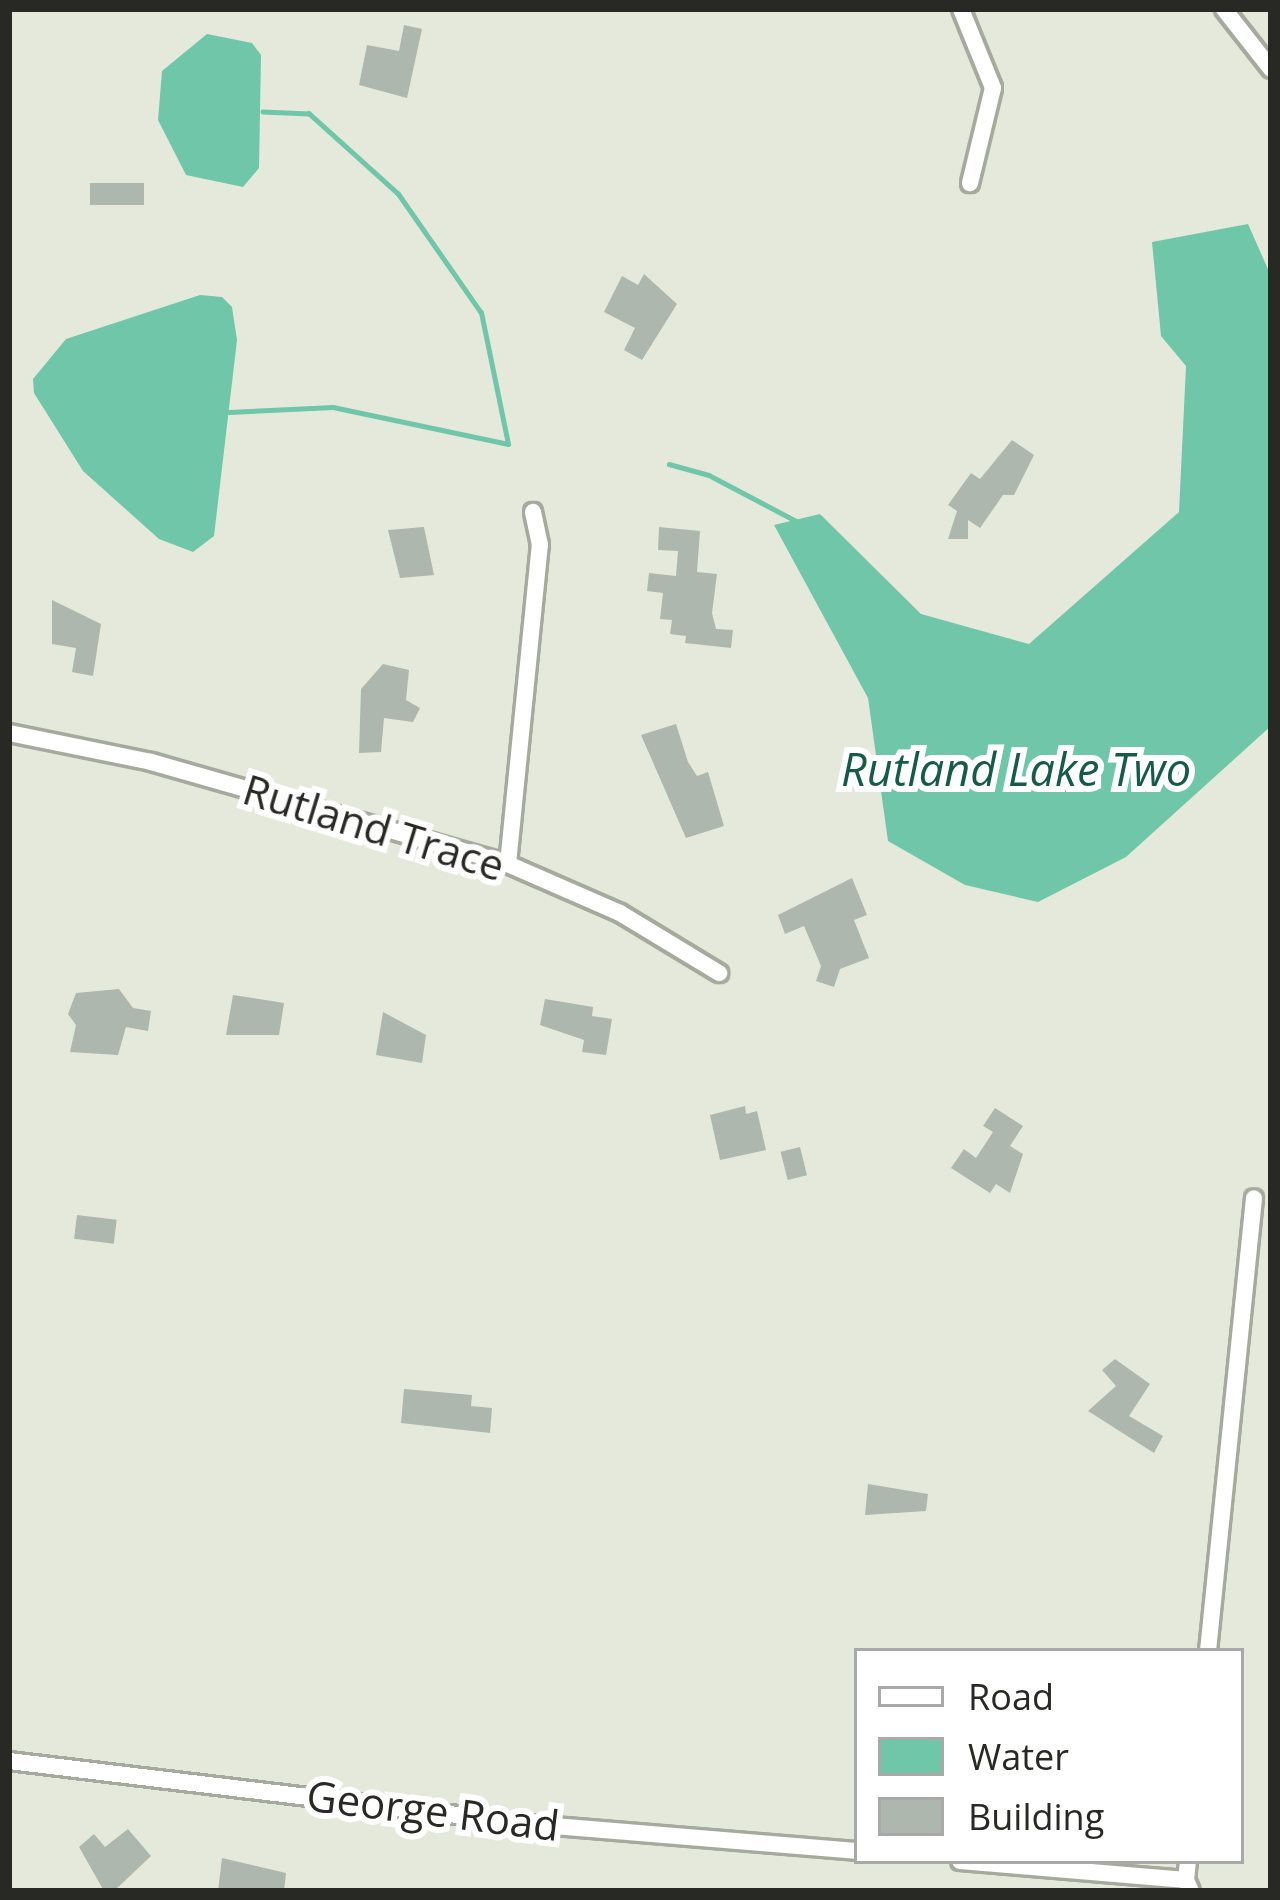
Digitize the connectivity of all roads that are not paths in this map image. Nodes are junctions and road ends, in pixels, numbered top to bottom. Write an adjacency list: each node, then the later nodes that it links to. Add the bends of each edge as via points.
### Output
1 (962, 9): 4 (street, via 993,88)
2 (1224, 9): 3 (street)
3 (1271, 69)
4 (970, 183)
5 (533, 512): 7 (street, via 540,545)
6 (9, 733): 7 (street, Rutland Trace, via 151,762)
7 (508, 864): 8 (street, Rutland Trace, via 620,914)
8 (719, 973)
9 (1254, 1198): 10 (street)
10 (1208, 1648)
11 (9, 1761): 12 (street, George Road, via 541,1825)
12 (854, 1851)
13 (1003, 1864): 14 (street)
14 (1188, 1877)

